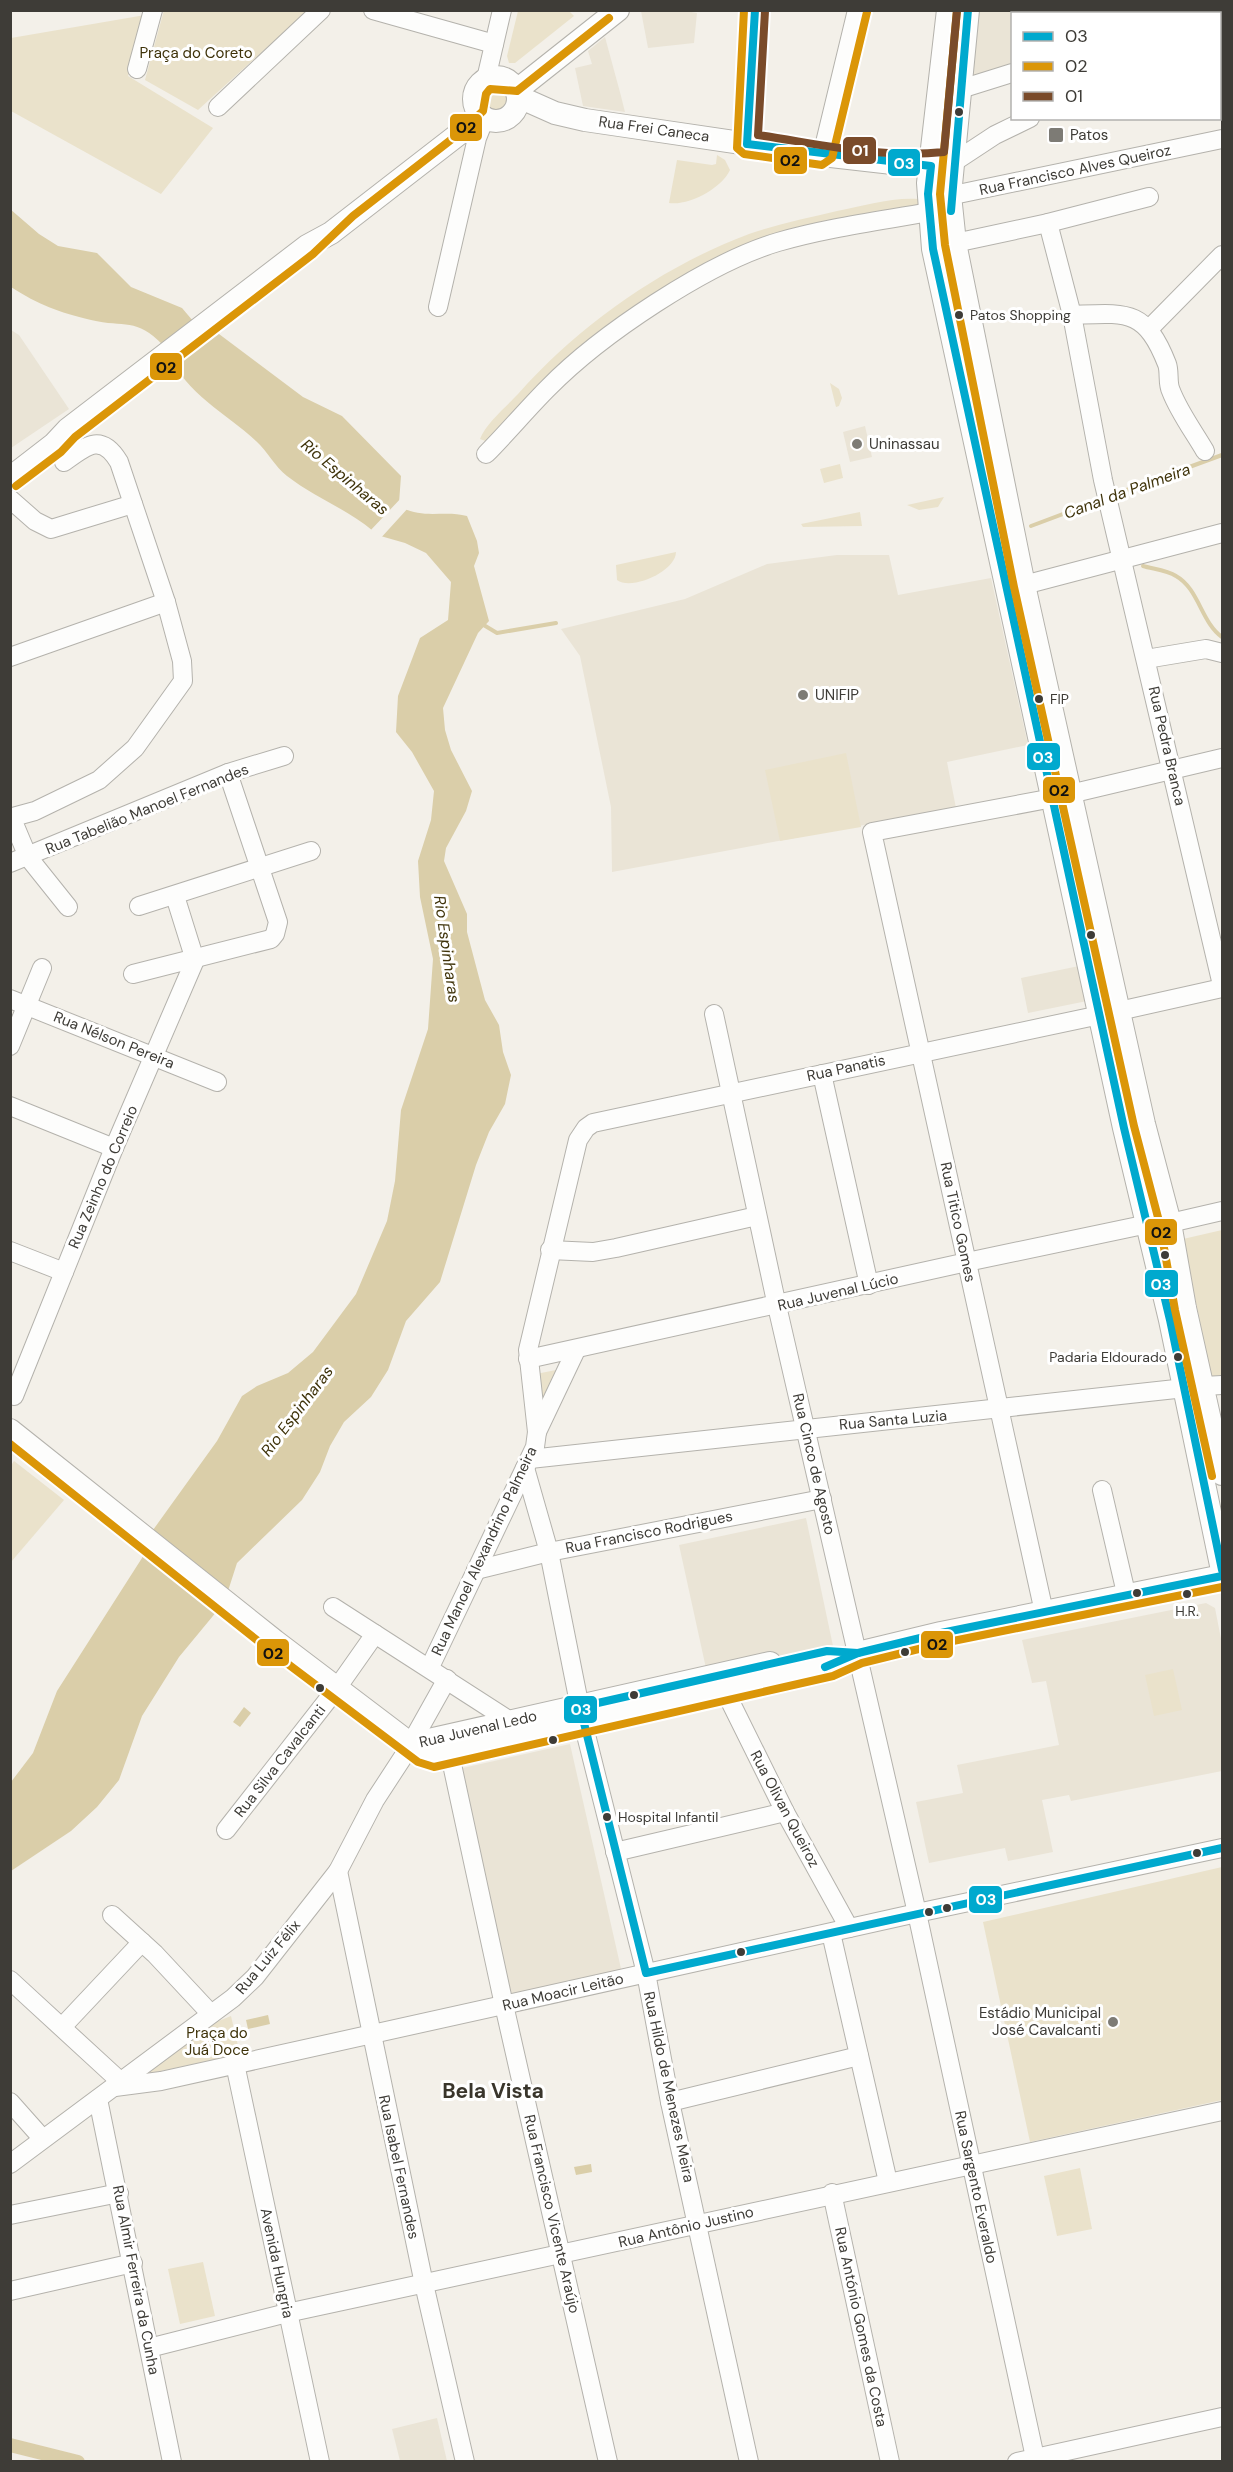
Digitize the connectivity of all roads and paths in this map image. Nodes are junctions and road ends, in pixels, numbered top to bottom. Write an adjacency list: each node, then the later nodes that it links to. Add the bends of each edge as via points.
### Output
1 (153, 10): 12 (street)
2 (321, 10): 18 (street)
3 (373, 10): 11 (street)
4 (502, 10): 11 (street)
5 (602, 10): 16 (main road)
6 (618, 10): 16 (main road)
7 (755, 10): 23 (street)
8 (857, 10): 24 (street)
9 (948, 10): 17 (main road)
10 (968, 10): 15 (main road)
11 (494, 44): 14 (street)
12 (137, 69)
13 (1011, 73): 15 (street)
14 (486, 79): 16 (main road, via 502,77); 20 (main road, via 476,89)
15 (961, 88): 17 (street); 25 (main road)
16 (516, 90): 19 (main road, Rua Frei Caneca); 20 (main road, via 514,113)
17 (939, 96): 26 (main road)
18 (218, 107)
19 (555, 113): 20 (main road, Rua Frei Caneca); 23 (main road, Rua Frei Caneca)
20 (486, 115): 33 (street, via 477,138); 36 (main road, via 451,128 325,226 307,246)
21 (1026, 120): 25 (street)
22 (1222, 139): 27 (street, Rua Francisco Alves Queiroz)
23 (747, 144): 24 (main road, Rua Frei Caneca)
24 (822, 155): 26 (main road, Rua Frei Caneca)
25 (954, 162): 26 (main road, Rua Frei Caneca); 27 (main road)
26 (931, 166): 29 (main road)
27 (950, 195): 29 (street, Rua Francisco Alves Queiroz); 31 (main road)
28 (1149, 197): 30 (street)
29 (928, 200): 38 (street, Rua Francisco Alves Queiroz, via 752,251 696,279 573,365); 39 (main road, via 933,249)
30 (1048, 224): 31 (street); 34 (street)
31 (955, 243): 39 (main road)
32 (1222, 255): 35 (street)
33 (438, 307)
34 (1072, 315): 35 (street, via 1120,315); 46 (street, Rua Pedra Branca)
35 (1150, 328): 37 (street, via 1168,366 1170,390)
36 (75, 423): 41 (main road, via 49,436); 42 (main road)
37 (1205, 451)
38 (486, 454)
39 (989, 461): 47 (main road); 56 (main road)
40 (64, 462): 44 (street, via 91,444 107,447 119,462)
41 (10, 466)
42 (10, 478)
43 (10, 499): 44 (street, via 51,529)
44 (133, 504): 48 (street)
45 (1222, 533): 46 (street)
46 (1121, 558): 47 (street); 51 (street, Rua Pedra Branca)
47 (1024, 585): 56 (main road)
48 (166, 602): 50 (street); 57 (street, via 182,661 183,681 135,748 99,780)
49 (1222, 653): 51 (street, via 1206,649)
50 (10, 657)
51 (1146, 659): 54 (street, Rua Pedra Branca)
52 (284, 756): 55 (street, Rua Tabelião Manoel Fernandes)
53 (1222, 759): 54 (street)
54 (1173, 769): 56 (street); 68 (street, Rua Pedra Branca)
55 (228, 773): 59 (street, Rua Tabelião Manoel Fernandes); 61 (street)
56 (1061, 796): 70 (main road); 73 (street, Rua Titico Gomes, via 872,832)
57 (12, 818): 59 (street)
58 (311, 851): 61 (street)
59 (28, 856): 60 (street, Rua Tabelião Manoel Fernandes); 64 (street)
60 (10, 863)
61 (262, 867): 62 (street); 65 (street, via 278,922 275,934 271,939)
62 (176, 896): 63 (street); 65 (street)
63 (139, 906)
64 (68, 907)
65 (195, 960): 67 (street); 74 (street, Rua Zeinho do Correio)
66 (42, 968): 69 (street)
67 (133, 974)
68 (1222, 987): 70 (street, Rua Panatis)
69 (19, 1002): 72 (street); 74 (street, Rua Nélson Pereira)
70 (1110, 1013): 73 (street, Rua Panatis); 83 (main road, via 1144,1124)
71 (714, 1014): 77 (street, Rua Cinco de Agosto)
72 (10, 1046)
73 (921, 1053): 75 (street, Rua Panatis); 86 (street, Rua Titico Gomes)
74 (154, 1056): 76 (street, Rua Nélson Pereira); 80 (street, Rua Zeinho do Correio)
75 (822, 1074): 77 (street, Rua Panatis); 88 (street)
76 (217, 1082)
77 (731, 1092): 79 (street, Rua Panatis); 82 (street, Rua Cinco de Agosto)
78 (10, 1107): 80 (street)
79 (593, 1123): 84 (street, Rua Manoel Alexandrino Palmeira, via 578,1140)
80 (114, 1148): 87 (street, Rua Zeinho do Correio)
81 (1222, 1211): 83 (street, Rua Juvenal Lúcio)
82 (757, 1216): 84 (street, via 593,1252); 89 (street, Rua Cinco de Agosto)
83 (1159, 1224): 86 (street, Rua Juvenal Lúcio); 92 (main road)
84 (550, 1250): 91 (street, Rua Manoel Alexandrino Palmeira)
85 (10, 1251): 87 (street)
86 (967, 1262): 88 (street, Rua Juvenal Lúcio); 94 (street, Rua Titico Gomes)
87 (63, 1272): 93 (street, Rua Zeinho do Correio)
88 (868, 1285): 89 (street, Rua Juvenal Lúcio)
89 (777, 1306): 90 (street, Rua Juvenal Lúcio); 95 (street, Rua Cinco de Agosto)
90 (576, 1350): 91 (street, Rua Juvenal Lúcio); 97 (street)
91 (528, 1359): 97 (street, Rua Manoel Alexandrino Palmeira)
92 (1204, 1386): 94 (street, Rua Santa Luzia); 99 (main road); 103 (main road)
93 (14, 1396)
94 (999, 1410): 95 (street, Rua Santa Luzia); 108 (street, Rua Titico Gomes)
95 (807, 1428): 98 (street, Rua Santa Luzia); 101 (street, Rua Cinco de Agosto)
96 (10, 1430): 113 (main road)
97 (537, 1432): 98 (street, Rua Manoel Alexandrino Palmeira)
98 (527, 1464): 102 (street, Rua Hildo de Menezes Meira); 104 (street, Rua Manoel Alexandrino Palmeira)
99 (1222, 1474)
100 (1102, 1490): 106 (street)
101 (822, 1498): 102 (street, Rua Francisco Rodrigues); 110 (street, Rua Cinco de Agosto)
102 (549, 1552): 104 (street, Rua Francisco Rodrigues); 115 (street, Rua Hildo de Menezes Meira)
103 (1222, 1569)
104 (476, 1570): 111 (street, Rua Manoel Alexandrino Palmeira)
105 (1222, 1575): 106 (main road, Rua Juvenal Ledo)
106 (1126, 1593): 108 (main road, Rua Juvenal Ledo)
107 (333, 1607): 109 (street)
108 (1044, 1612): 110 (main road, Rua Juvenal Ledo)
109 (375, 1634): 111 (street); 113 (street, Rua Silva Cavalcanti)
110 (858, 1653): 114 (main road, Rua Juvenal Ledo, via 831,1666); 115 (main road, Rua Juvenal Ledo, via 827,1651); 124 (street, Rua Cinco de Agosto)
111 (430, 1667): 112 (street)
112 (447, 1679): 116 (street); 117 (street, Rua Luiz Félix)
113 (337, 1688): 117 (main road); 120 (street, Rua Silva Cavalcanti)
114 (724, 1689): 115 (main road, Rua Juvenal Ledo); 119 (street, Rua Olivan Queiroz)
115 (582, 1715): 116 (main road, Rua Juvenal Ledo); 118 (main road, Rua Juvenal Ledo); 122 (street, Rua Hildo de Menezes Meira)
116 (510, 1721): 117 (main road, Rua Juvenal Ledo)
117 (411, 1744): 118 (main road, Rua Juvenal Ledo, via 424,1754); 123 (street, Rua Luiz Félix, via 375,1800)
118 (450, 1755): 131 (street, Rua Francisco Vicente Araújo)
119 (785, 1812): 122 (street); 126 (street, Rua Olivan Queiroz)
120 (226, 1830)
121 (1222, 1848): 124 (street, Rua Moacir Leitão)
122 (615, 1852): 129 (street, Rua Hildo de Menezes Meira)
123 (338, 1871): 132 (street, Rua Luiz Félix, via 255,1977); 134 (street, Rua Isabel Fernandes)
124 (917, 1913): 126 (street, Rua Moacir Leitão); 144 (street, Rua Sargento Everaldo)
125 (112, 1915): 128 (street)
126 (849, 1928): 127 (street, Rua Moacir Leitão)
127 (831, 1933): 129 (street, Rua Moacir Leitão); 135 (street)
128 (142, 1942): 132 (street); 133 (street)
129 (646, 1973): 131 (street, Rua Moacir Leitão); 140 (street, Rua Hildo de Menezes Meira)
130 (10, 1980): 133 (street)
131 (504, 2005): 134 (street, Rua Moacir Leitão); 150 (street, Rua Francisco Vicente Araújo)
132 (211, 2014): 137 (street, Rua Luiz Félix)
133 (62, 2027): 137 (street)
134 (370, 2033): 136 (street, Rua Moacir Leitão); 152 (street, Rua Isabel Fernandes)
135 (858, 2056): 140 (street); 145 (street)
136 (235, 2064): 137 (street, Rua Moacir Leitão, via 161,2081); 154 (street, Avenida Hungria)
137 (118, 2084): 138 (street, Rua Luiz Félix)
138 (98, 2099): 142 (street, Rua Luiz Félix); 146 (street, Rua Almir Ferreira da Cunha)
139 (10, 2102): 142 (street)
140 (670, 2102): 149 (street, Rua Hildo de Menezes Meira)
141 (1222, 2111): 144 (street, Rua Antônio Justino)
142 (42, 2138): 143 (street, Rua Luiz Félix)
143 (10, 2164)
144 (970, 2165): 145 (street, Rua Antônio Justino); 157 (street, Rua Sargento Everaldo)
145 (888, 2182): 147 (street, Rua Antônio Justino)
146 (119, 2193): 148 (street); 151 (street, Rua Almir Ferreira da Cunha)
147 (832, 2193): 149 (street, Rua Antônio Justino); 163 (street, Rua António Gomes da Costa)
148 (10, 2215)
149 (698, 2225): 150 (street, Rua Antônio Justino); 162 (street, Rua Hildo de Menezes Meira)
150 (561, 2255): 152 (street, Rua Antônio Justino); 161 (street, Rua Francisco Vicente Araújo)
151 (133, 2263): 153 (street); 155 (street, Rua Almir Ferreira da Cunha)
152 (424, 2284): 154 (street, Rua Antônio Justino); 160 (street, Rua Isabel Fernandes)
153 (10, 2290)
154 (287, 2313): 155 (street, Rua Antônio Justino); 159 (street, Avenida Hungria)
155 (149, 2348): 158 (street, Rua Almir Ferreira da Cunha)
156 (1222, 2417): 157 (street)
157 (1036, 2459): 164 (street)
158 (172, 2462)
159 (320, 2462)
160 (465, 2462)
161 (608, 2462)
162 (749, 2462)
163 (890, 2462)
164 (1017, 2462)

